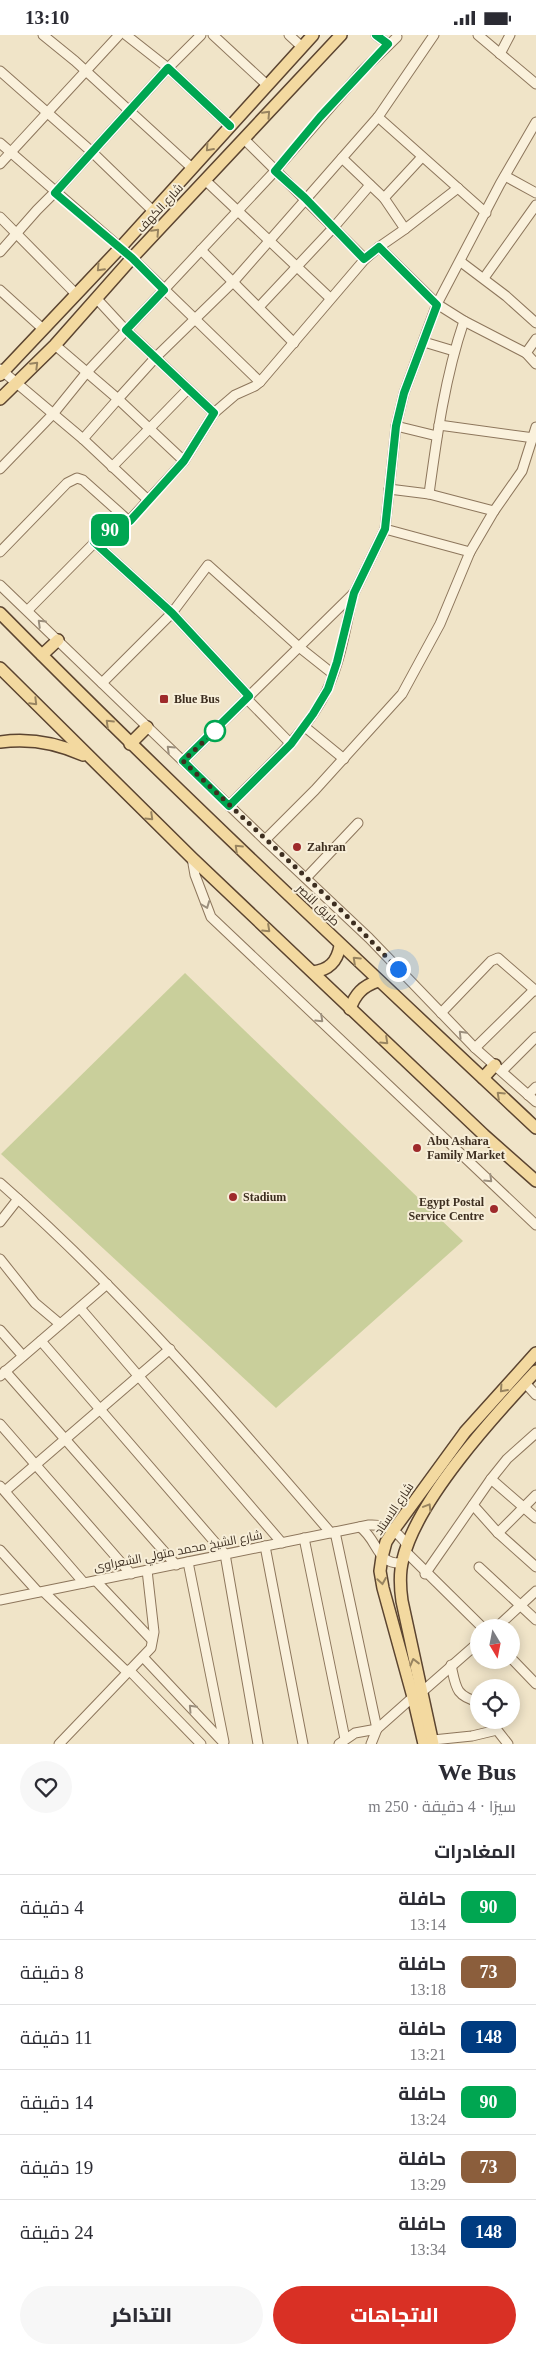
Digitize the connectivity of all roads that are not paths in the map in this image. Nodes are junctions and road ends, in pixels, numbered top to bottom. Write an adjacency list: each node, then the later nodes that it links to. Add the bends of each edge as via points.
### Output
1 (43, 35): 18 (street)
2 (119, 35): 18 (street)
3 (126, 35): 17 (street)
4 (201, 35): 17 (street)
5 (212, 35): 20 (street)
6 (289, 35): 15 (street)
7 (313, 35): 15 (main road, شارع الكهف)
8 (340, 35): 27 (main road, شارع الكهف, one-way to 8)
9 (376, 35): 14 (street)
10 (434, 35): 24 (street)
11 (478, 35): 16 (street)
12 (510, 35): 16 (street)
13 (397, 37): 14 (street)
14 (388, 44): 35 (street)
15 (302, 47): 20 (main road, شارع الكهف)
16 (500, 53): 21 (street)
17 (168, 68): 22 (street); 26 (street)
18 (86, 71): 22 (street); 23 (street)
19 (2, 76): 23 (street)
20 (266, 84): 26 (main road, شارع الكهف)
21 (536, 85)
22 (130, 111): 29 (street); 34 (street)
23 (47, 114): 29 (street); 30 (street)
24 (378, 117): 31 (street); 32 (street)
25 (536, 122): 36 (street)
26 (230, 126): 34 (main road, شارع الكهف, one-way to 34)
27 (244, 139): 35 (street); 37 (main road, شارع الكهف)
28 (0, 143): 30 (street)
29 (92, 152): 40 (street); 46 (street)
30 (11, 153): 33 (street); 40 (street)
31 (422, 157): 39 (street); 43 (street)
32 (342, 158): 38 (street); 42 (street)
33 (0, 164)
34 (192, 167): 46 (main road, شارع الكهف)
35 (275, 171): 42 (street); 45 (street)
36 (505, 176): 41 (street); 47 (street)
37 (206, 180): 45 (street); 57 (main road, شارع الكهف, one-way to 37)
38 (370, 185): 43 (street); 49 (street)
39 (458, 188): 47 (street); 50 (street)
40 (55, 193): 51 (street); 53 (street)
41 (536, 193)
42 (305, 198): 49 (street); 52 (street)
43 (384, 198): 50 (street)
44 (536, 205): 61 (street)
45 (238, 210): 52 (street); 55 (street)
46 (153, 211): 53 (main road, شارع الكهف)
47 (486, 213): 59 (street)
48 (0, 217): 51 (street)
49 (334, 227): 58 (street); 60 (street)
50 (405, 229): 54 (street)
51 (17, 233): 56 (street); 65 (street)
52 (269, 239): 60 (street); 62 (street)
53 (120, 247): 57 (street); 65 (main road, شارع الكهف, one-way to 65)
54 (379, 247): 58 (street); 68 (street)
55 (201, 250): 62 (street); 64 (street)
56 (0, 252)
57 (132, 258): 64 (street); 67 (main road, شارع الكهف)
58 (364, 259): 66 (street)
59 (461, 262): 61 (street); 68 (street)
60 (297, 266): 66 (street); 69 (street)
61 (484, 278): 72 (street)
62 (234, 281): 69 (street); 70 (street)
63 (0, 290): 73 (street)
64 (164, 290): 70 (street); 74 (street)
65 (76, 294): 73 (main road, شارع الكهف)
66 (330, 298): 77 (street)
67 (97, 299): 74 (street); 78 (main road, شارع الكهف)
68 (437, 305): 71 (street); 76 (street)
69 (259, 307): 77 (street)
70 (196, 320): 81 (street); 85 (street)
71 (464, 321): 79 (street); 80 (street)
72 (536, 323)
73 (43, 329): 83 (main road, شارع الكهف)
74 (126, 330): 81 (street); 84 (street)
75 (536, 339): 80 (street)
76 (424, 342): 79 (street); 93 (street, via 404,393)
77 (294, 343): 85 (street)
78 (55, 345): 84 (street); 86 (main road, شارع الكهف, one-way to 78)
79 (454, 351): 92 (street)
80 (526, 353): 82 (street)
81 (156, 357): 87 (street); 89 (street)
82 (536, 364)
83 (1, 372): 86 (street)
84 (87, 372): 89 (street); 91 (street)
85 (260, 382): 90 (street, via 235,395)
86 (16, 384): 88 (main road, شارع الكهف); 91 (street)
87 (188, 389): 90 (street); 95 (street)
88 (0, 399)
89 (118, 399): 95 (street); 98 (street)
90 (214, 413): 99 (street)
91 (53, 414): 98 (street); 101 (street)
92 (440, 425): 96 (street); 97 (street)
93 (396, 426): 96 (street); 102 (street)
94 (536, 427): 97 (street)
95 (150, 428): 99 (street); 100 (street)
96 (437, 436): 103 (street)
97 (534, 438): 105 (street, via 522,471)
98 (83, 439): 100 (street)
99 (184, 461): 104 (street)
100 (112, 467): 104 (street)
101 (0, 469)
102 (389, 489): 103 (street); 107 (street)
103 (429, 494): 105 (street)
104 (148, 500): 106 (street)
105 (494, 511): 110 (street)
106 (130, 521): 108 (street, via 106,531); 109 (street, via 77,478 67,483)
107 (385, 529): 110 (street); 112 (street)
108 (94, 542): 113 (street); 115 (street)
109 (0, 552)
110 (470, 552): 129 (street, via 440,624 402,694)
111 (0, 585): 113 (street)
112 (354, 593): 117 (street); 120 (street)
113 (28, 610): 116 (street, one-way to 113)
114 (0, 613): 118 (main road, طريق النصر)
115 (172, 613): 117 (street, via 208,565); 121 (street); 122 (street)
116 (58, 640): 118 (main road); 121 (street)
117 (299, 647): 120 (street); 122 (street)
118 (42, 655): 126 (main road, طريق النصر, one-way to 118)
119 (0, 668): 128 (main road, one-way to 128)
120 (333, 674): 124 (street, via 328,689)
121 (102, 683): 123 (street)
122 (248, 697): 127 (street); 130 (street)
123 (147, 727): 126 (main road); 130 (street, one-way to 123)
124 (305, 727): 127 (street); 129 (street)
125 (0, 742): 128 (main road, via 19,740 50,744)
126 (130, 744): 136 (main road, طريق النصر, one-way to 126)
127 (291, 744): 131 (street)
128 (88, 757): 134 (main road, one-way to 134)
129 (344, 759): 133 (street)
130 (183, 761): 131 (street)
131 (229, 806): 133 (street)
132 (358, 823): 135 (street)
133 (264, 840): 135 (street)
134 (192, 858): 137 (main road, one-way to 137); 154 (street, one-way to 154, via 210,917)
135 (306, 878): 141 (street, via 369,937)
136 (340, 946): 137 (main road, via 335,961 329,967); 138 (main road, طريق النصر, one-way to 136)
137 (313, 972): 140 (main road)
138 (378, 981): 140 (main road, via 363,988); 145 (main road, طريق النصر)
139 (535, 991): 141 (street, via 501,960 495,959); 143 (street)
140 (350, 1009): 150 (main road, one-way to 150)
141 (441, 1013): 143 (street, one-way to 141)
142 (536, 1037): 144 (street)
143 (475, 1047): 144 (street)
144 (499, 1068): 145 (main road); 147 (street)
145 (483, 1078): 149 (main road, طريق النصر, one-way to 145)
146 (536, 1087): 147 (street)
147 (528, 1095): 148 (street)
148 (536, 1102)
149 (536, 1128)
150 (536, 1181)
151 (0, 1183): 152 (street)
152 (18, 1199): 153 (street); 156 (street)
153 (0, 1222)
154 (536, 1225)
155 (0, 1259): 158 (street, via 35,1303)
156 (107, 1284): 157 (street); 161 (street)
157 (80, 1308): 158 (street); 166 (street)
158 (60, 1324): 160 (street)
159 (0, 1330): 163 (street)
160 (41, 1341): 163 (street); 169 (street)
161 (170, 1349): 166 (street); 182 (street)
162 (536, 1353): 181 (main road, شارع الاستاد, one-way to 181, via 465,1432)
163 (23, 1356): 165 (street)
164 (536, 1371): 167 (main road, شارع الاستاد)
165 (3, 1374): 172 (street)
166 (138, 1375): 169 (street); 185 (street)
167 (525, 1383): 168 (street); 187 (main road, شارع الاستاد, one-way to 167, via 446,1479)
168 (536, 1395)
169 (100, 1408): 172 (street); 189 (street)
170 (0, 1424): 173 (street)
171 (536, 1433): 174 (street, via 507,1459)
172 (65, 1438): 173 (street); 193 (street)
173 (35, 1464): 175 (street); 197 (street)
174 (491, 1479): 177 (street); 178 (street)
175 (2, 1489): 200 (street)
176 (536, 1495): 178 (street)
177 (473, 1505): 183 (street); 198 (street)
178 (524, 1507): 179 (street); 183 (street)
179 (536, 1518)
180 (360, 1527): 181 (street, شارع الشيخ محمد متولي الشعراوى, via 379,1525); 182 (street, شارع الشيخ محمد متولي الشعراوى); 190 (street, via 371,1537)
181 (393, 1531): 187 (street); 190 (main road, شارع الاستاد)
182 (333, 1533): 184 (street, شارع الشيخ محمد متولي الشعراوى); 217 (street)
183 (498, 1533): 195 (street)
184 (304, 1539): 185 (street, شارع الشيخ محمد متولي الشعراوى); 219 (street)
185 (282, 1543): 186 (street, شارع الشيخ محمد متولي الشعراوى)
186 (265, 1546): 189 (street, شارع الشيخ محمد متولي الشعراوى); 225 (street)
187 (406, 1548): 192 (main road, شارع الاستاد); 198 (street)
188 (0, 1550): 202 (street)
189 (225, 1554): 191 (street, شارع الشيخ محمد متولي الشعراوى); 224 (street)
190 (382, 1558): 192 (street, via 391,1563); 215 (main road, شارع الاستاد, one-way to 215, via 383,1588)
191 (188, 1562): 193 (street, شارع الشيخ محمد متولي الشعراوى); 220 (street)
192 (402, 1563): 215 (main road, شارع الاستاد, one-way to 192, via 400,1579)
193 (176, 1565): 196 (street, شارع الشيخ محمد متولي الشعراوى)
194 (479, 1567): 204 (street)
195 (536, 1567)
196 (147, 1570): 197 (street, شارع الشيخ محمد متولي الشعراوى); 208 (street, via 154,1632)
197 (131, 1573): 199 (street, شارع الشيخ محمد متولي الشعراوى)
198 (425, 1574): 205 (street)
199 (96, 1581): 200 (street, شارع الشيخ محمد متولي الشعراوى); 208 (street)
200 (84, 1583): 202 (street, شارع الشيخ محمد متولي الشعراوى)
201 (536, 1591): 204 (street)
202 (41, 1592): 203 (street, شارع الشيخ محمد متولي الشعراوى); 213 (street)
203 (0, 1600)
204 (521, 1606): 206 (street); 207 (street)
205 (473, 1619)
206 (506, 1619)
207 (536, 1620)
208 (152, 1640): 210 (street, via 151,1648)
209 (470, 1649): 211 (street)
210 (143, 1657): 213 (street); 220 (street, one-way to 210)
211 (451, 1665): 215 (street); 216 (street, via 457,1689)
212 (520, 1667): 214 (street)
213 (128, 1671): 222 (street); 223 (street)
214 (536, 1684)
215 (418, 1694): 217 (street); 221 (main road, شارع الاستاد)
216 (470, 1700)
217 (377, 1729): 219 (street, via 360,1731); 226 (street)
218 (496, 1730): 221 (street); 227 (street)
219 (342, 1741)
220 (224, 1743)
221 (430, 1743)
222 (59, 1744)
223 (201, 1744)
224 (258, 1744)
225 (303, 1744)
226 (372, 1744)
227 (508, 1744)

